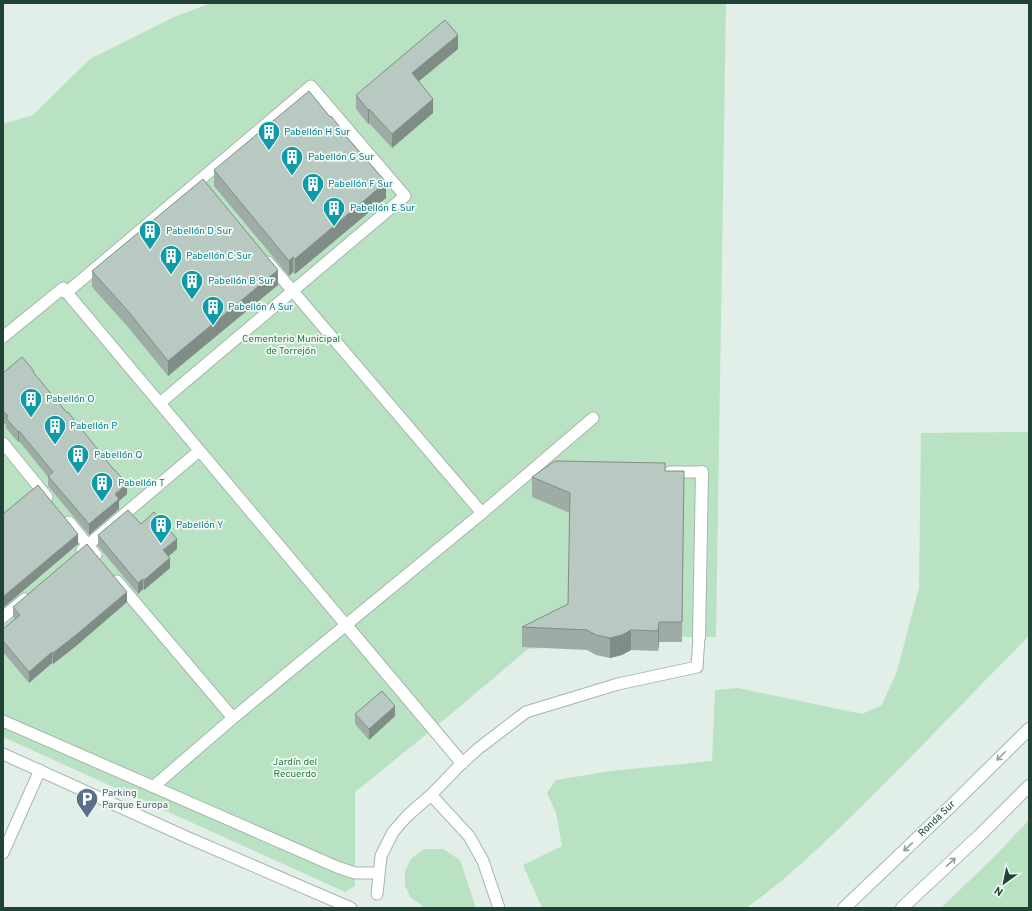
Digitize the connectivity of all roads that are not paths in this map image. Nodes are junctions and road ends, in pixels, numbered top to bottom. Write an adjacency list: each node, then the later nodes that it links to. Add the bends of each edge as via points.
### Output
1 (260, 251): 2 (lane)
2 (292, 291): 3 (lane, via 405,196 311,86 203,183); 5 (lane); 11 (lane)
3 (66, 293): 4 (lane, via 63,288); 5 (lane)
4 (3, 338)
5 (160, 403): 8 (lane)
6 (593, 418): 11 (lane, via 544,466)
7 (3, 444): 12 (lane)
8 (199, 451): 12 (lane); 18 (lane)
9 (663, 472): 10 (lane)
10 (702, 472): 19 (main road)
11 (482, 514): 18 (lane)
12 (88, 545): 13 (lane); 14 (lane)
13 (71, 559)
14 (102, 562)
15 (112, 573): 20 (lane)
16 (32, 592): 17 (lane)
17 (3, 617)
18 (346, 625): 20 (lane); 24 (main road)
19 (699, 637): 24 (lane, via 697,667 618,684 526,712)
20 (233, 718): 27 (lane)
21 (3, 721): 27 (lane)
22 (1029, 729): 34 (main road, Ronda Sur, one-way to 34)
23 (3, 754): 25 (lane)
24 (462, 763): 28 (lane)
25 (40, 770): 29 (lane); 32 (lane)
26 (1029, 786): 35 (main road, one-way to 26)
27 (153, 787): 30 (lane, via 337,868 355,873)
28 (431, 795): 30 (lane, via 393,832 381,856); 33 (lane, via 470,836 483,861)
29 (3, 853)
30 (380, 873): 31 (lane)
31 (377, 894)
32 (351, 908)
33 (499, 908)
34 (844, 908)
35 (902, 908)

